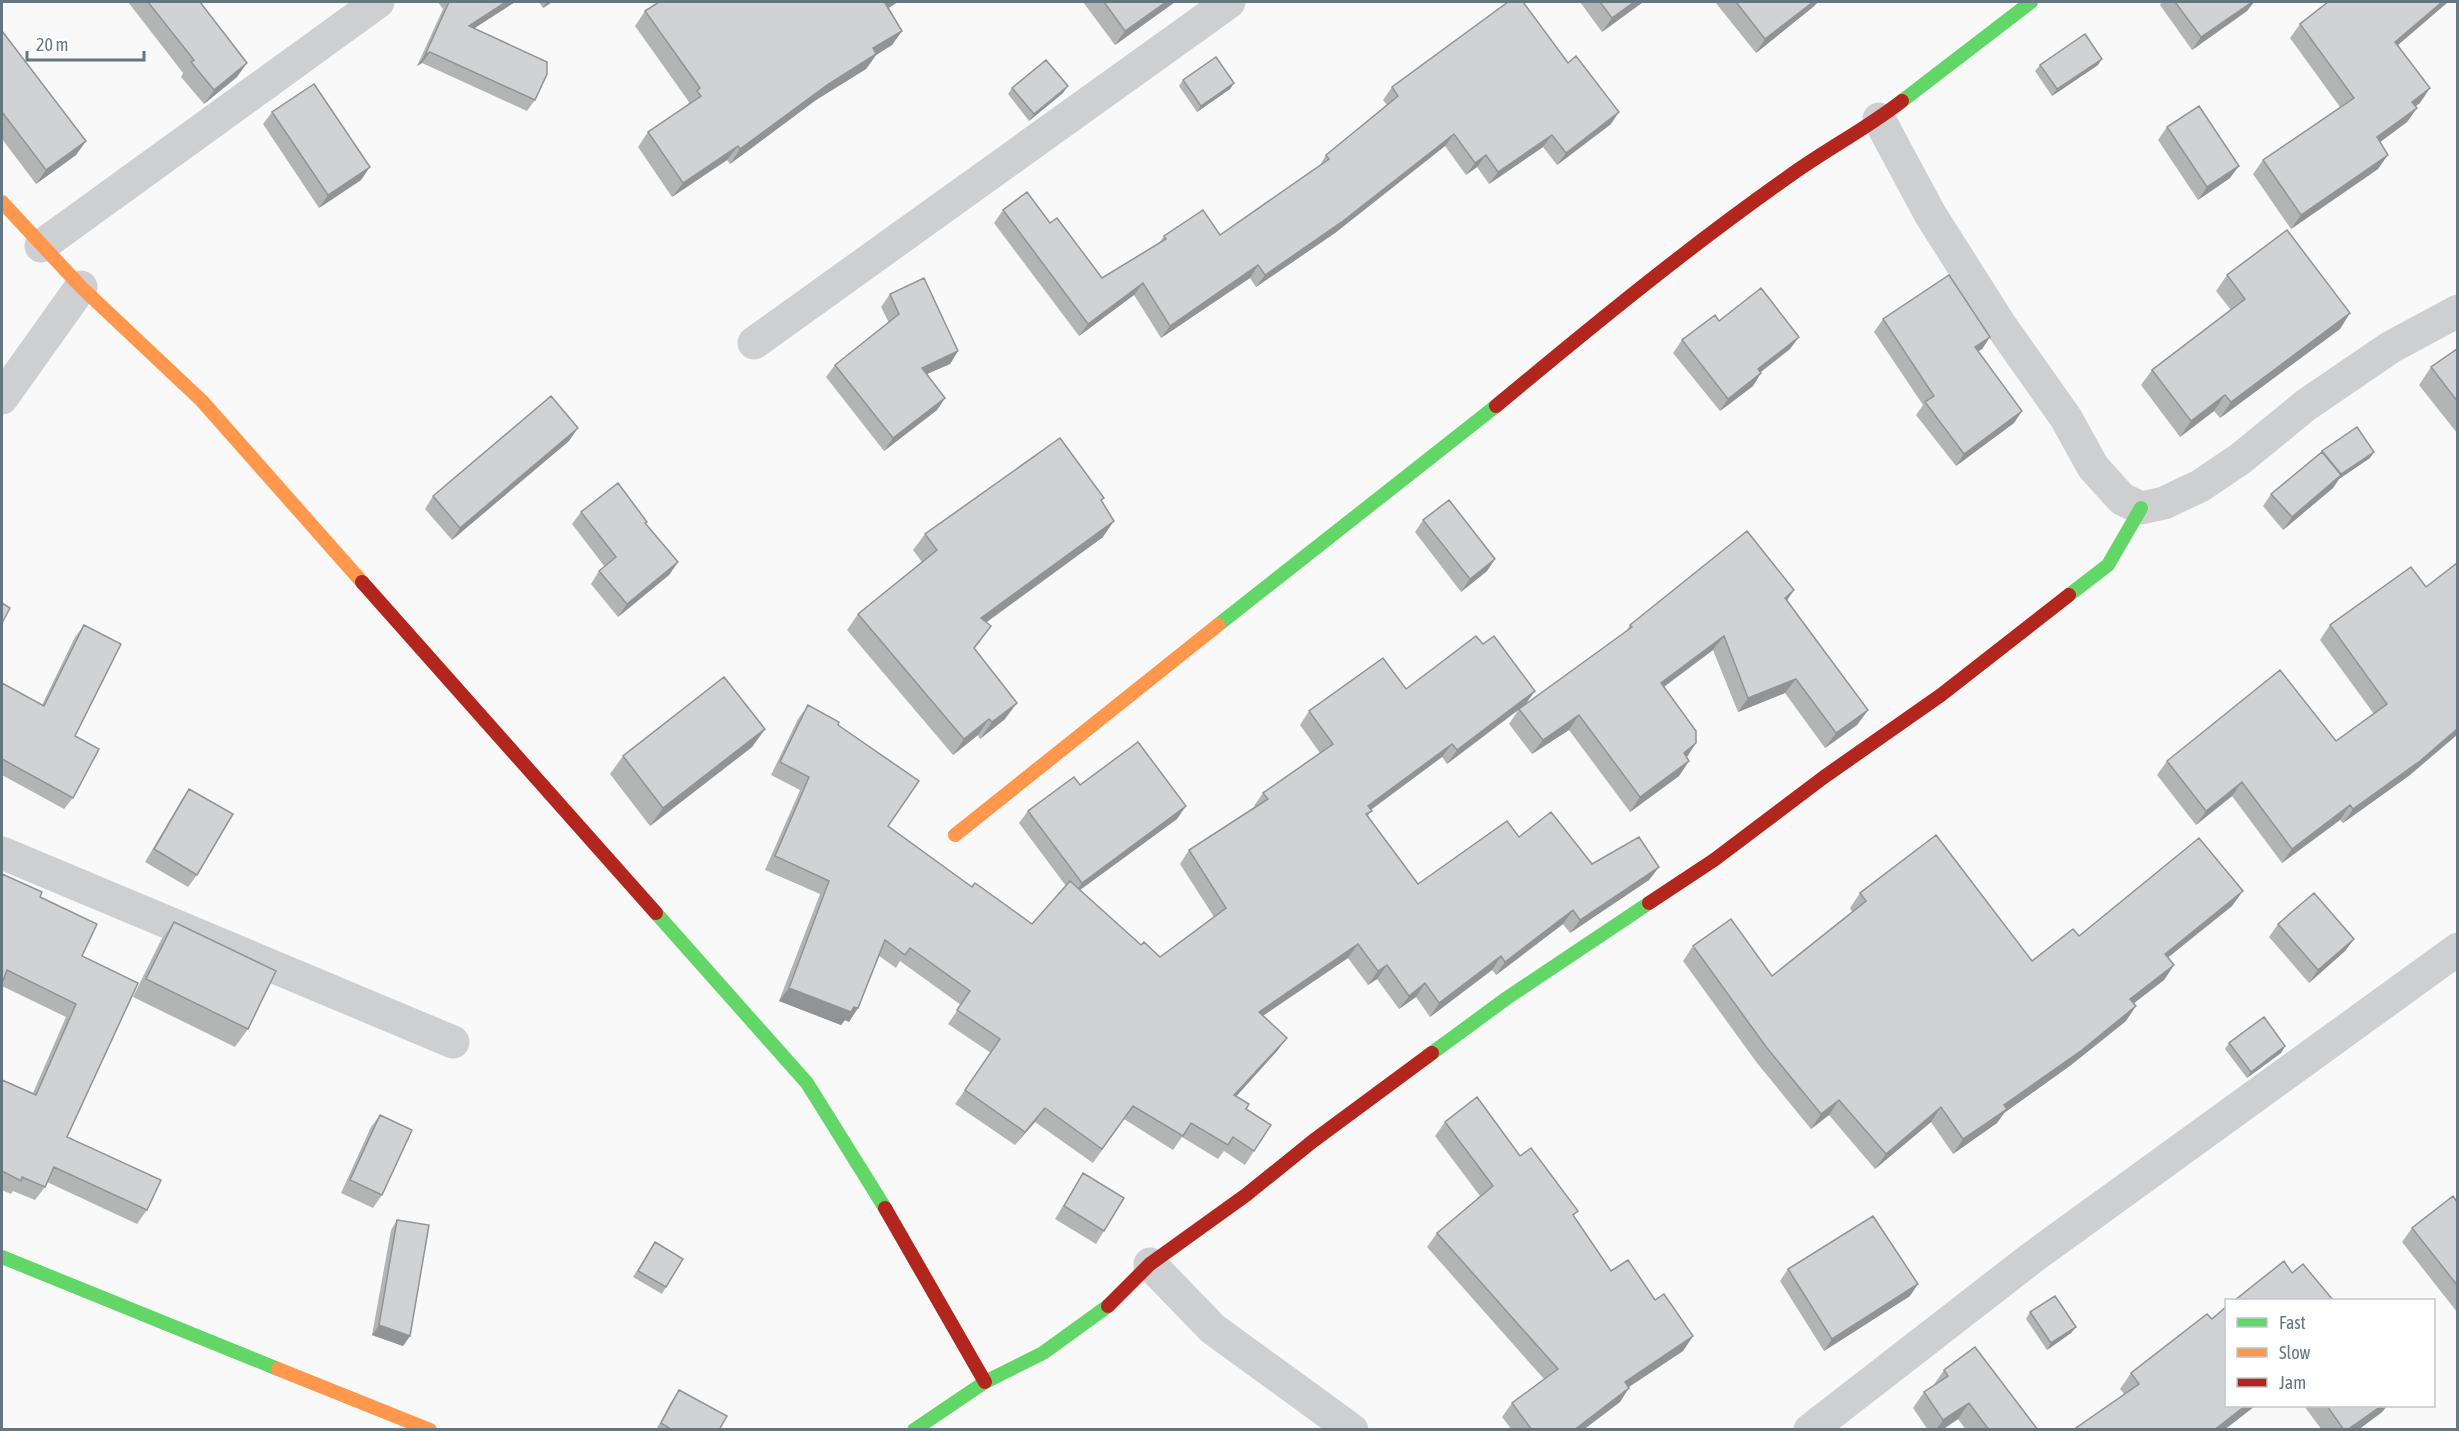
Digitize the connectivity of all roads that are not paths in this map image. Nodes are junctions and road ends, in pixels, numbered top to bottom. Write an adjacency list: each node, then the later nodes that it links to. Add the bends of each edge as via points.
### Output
1 (378, 2): 6 (street)
2 (1228, 2): 9 (street)
3 (2031, 2): 4 (street)
4 (1879, 119): 11 (street, via 1930,214 2001,326 2066,418 2093,467 2122,499); 12 (street, via 1789,176 1616,306 1464,433)
5 (2, 202): 6 (street)
6 (41, 246): 7 (street)
7 (81, 287): 10 (street); 18 (street, via 202,401 807,1083 914,1253)
8 (2457, 311): 11 (street, via 2391,347 2344,379 2200,486 2164,503)
9 (754, 343)
10 (3, 394)
11 (2141, 508): 17 (street, via 2108,565 2029,629 1714,860 1566,956)
12 (955, 835)
13 (2, 853): 15 (street)
14 (2457, 949): 22 (street, via 2033,1257)
15 (453, 1042)
16 (2, 1257): 19 (street)
17 (1150, 1264): 18 (street, via 1099,1315 1043,1353); 21 (street, via 1213,1329)
18 (984, 1382): 20 (street)
19 (430, 1430)
20 (914, 1430)
21 (1352, 1430)
22 (1810, 1430)

